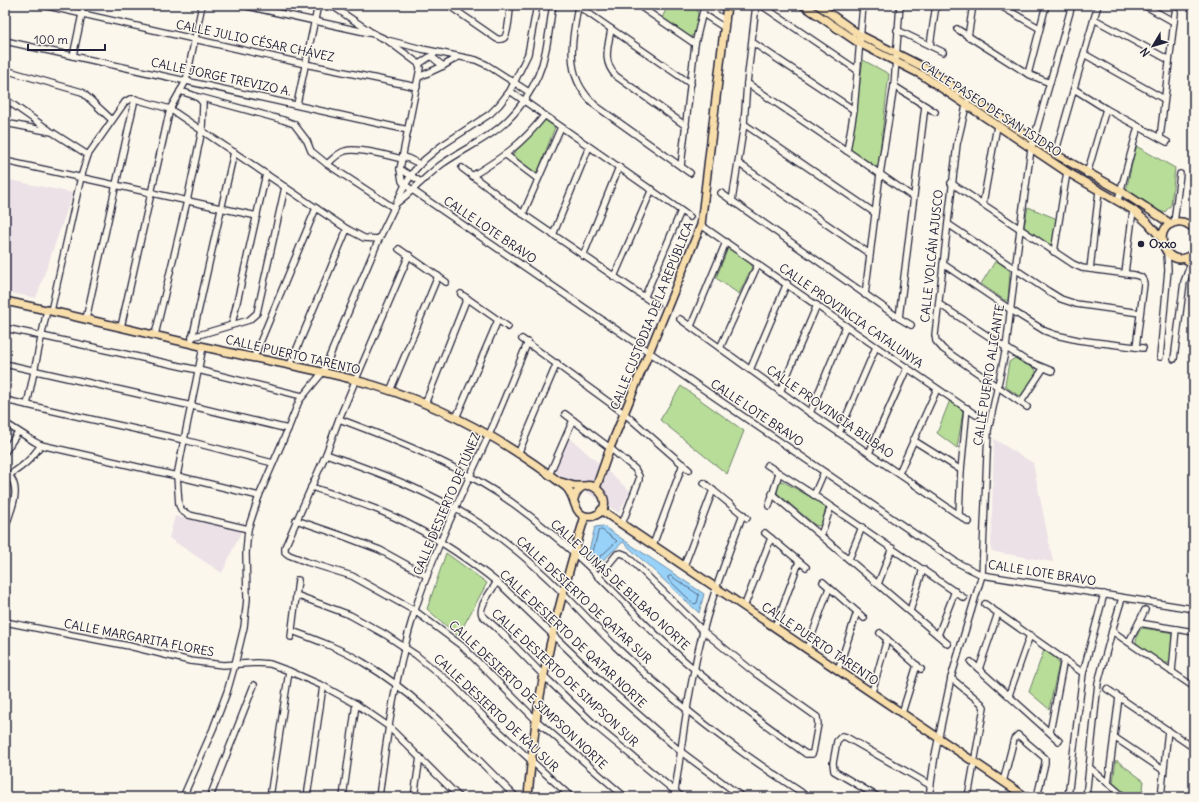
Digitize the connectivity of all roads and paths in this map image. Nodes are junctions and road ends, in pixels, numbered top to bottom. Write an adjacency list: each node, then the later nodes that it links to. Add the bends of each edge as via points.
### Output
1 (43, 5): 29 (street, CALLE JULIO CÉSAR CHÁVEZ)
2 (84, 5): 29 (street)
3 (202, 5): 42 (street)
4 (242, 5): 32 (street)
5 (318, 5): 32 (street)
6 (331, 5): 39 (street)
7 (448, 5): 8 (street, via 497,39 503,38 506,34)
8 (510, 5)
9 (537, 5): 66 (street, via 528,54)
10 (553, 5): 75 (street, via 545,54)
11 (578, 5): 36 (street); 115 (street, via 572,43 572,64 583,92 596,106)
12 (638, 5): 47 (street)
13 (727, 5): 34 (main road, CALLE CUSTODIA DE LA REPÚBLICA)
14 (756, 5): 45 (street)
15 (761, 5): 62 (street)
16 (803, 5): 46 (main road, CALLE PASEO DE SAN ISIDRO)
17 (818, 5): 40 (main road, CALLE PASEO DE SAN ISIDRO)
18 (863, 5): 40 (street)
19 (900, 5): 38 (street)
20 (936, 5): 48 (street)
21 (973, 5): 41 (street)
22 (999, 5): 35 (street)
23 (1046, 5): 35 (street)
24 (1072, 5): 69 (street, CALLE PUERTO ALICANTE)
25 (1098, 5): 31 (street)
26 (1144, 5): 33 (street)
27 (703, 6): 30 (street); 34 (street)
28 (1175, 13): 33 (street)
29 (82, 14): 42 (street, CALLE JULIO CÉSAR CHÁVEZ); 53 (street)
30 (703, 14): 34 (street); 47 (street)
31 (1094, 19): 52 (street); 56 (street)
32 (314, 21): 39 (street); 58 (street)
33 (1174, 22): 56 (street)
34 (725, 25): 157 (main road, CALLE CUSTODIA DE LA REPÚBLICA)
35 (1039, 28): 63 (street)
36 (611, 29): 68 (street); 93 (street, via 607,55 611,70)
37 (957, 29): 41 (street)
38 (897, 30): 48 (street); 50 (street)
39 (374, 34): 43 (street)
40 (860, 35): 46 (street); 50 (main road, CALLE PASEO DE SAN ISIDRO)
41 (968, 37): 63 (street)
42 (194, 39): 58 (street, CALLE JULIO CÉSAR CHÁVEZ); 65 (street)
43 (387, 40): 49 (street); 59 (street)
44 (5, 41): 53 (street, CALLE JORGE TREVIZO A.)
45 (752, 42): 67 (street); 87 (street)
46 (859, 43): 57 (main road, CALLE PASEO DE SAN ISIDRO); 62 (street)
47 (695, 44): 68 (street)
48 (930, 45): 51 (street)
49 (437, 52): 54 (street); 55 (street)
50 (896, 52): 57 (street); 76 (main road, CALLE PASEO DE SAN ISIDRO)
51 (943, 52)
52 (1084, 54): 72 (street); 80 (street)
53 (73, 56): 65 (street, CALLE JORGE TREVIZO A.)
54 (432, 56): 59 (street); 60 (street)
55 (458, 57): 60 (street); 66 (street, via 482,62)
56 (1169, 60): 80 (street)
57 (895, 62): 70 (street); 83 (main road, CALLE PASEO DE SAN ISIDRO, via 922,75)
58 (305, 64): 71 (street, CALLE JULIO CÉSAR CHÁVEZ); 82 (street)
59 (419, 64): 64 (street)
60 (443, 66): 64 (street)
61 (5, 70): 90 (street, via 82,92)
62 (857, 70): 87 (street)
63 (1028, 74): 69 (street)
64 (419, 77): 71 (street)
65 (186, 81): 73 (street); 82 (street, CALLE JORGE TREVIZO A.)
66 (515, 82): 74 (street); 75 (street)
67 (747, 83): 92 (street); 105 (street)
68 (691, 84): 93 (street)
69 (1050, 84): 101 (street, CALLE PUERTO ALICANTE)
70 (894, 86): 84 (street); 122 (street)
71 (417, 87): 98 (street)
72 (1074, 89): 86 (street); 107 (street)
73 (180, 91): 77 (street); 85 (street)
74 (510, 91): 81 (street); 113 (street, via 490,114)
75 (530, 92): 81 (street)
76 (968, 95): 83 (street, CALLE VOLCÁN AJUSCO); 101 (main road, CALLE PASEO DE SAN ISIDRO)
77 (198, 97): 97 (street, via 203,103); 112 (street, via 294,124 311,151)
78 (5, 99): 99 (street)
79 (134, 99): 85 (street); 90 (street, via 125,102); 132 (street)
80 (1164, 99): 100 (street)
81 (524, 100): 89 (street); 129 (street, via 498,129 445,162)
82 (297, 104): 98 (street, CALLE JORGE TREVIZO A.)
83 (966, 105): 94 (main road, CALLE PASEO DE SAN ISIDRO); 130 (street, CALLE VOLCÁN AJUSCO)
84 (925, 106): 88 (street); 140 (street)
85 (170, 109): 97 (street); 138 (street)
86 (1106, 109): 96 (street); 123 (street)
87 (854, 110): 105 (street)
88 (935, 112)
89 (544, 116): 95 (street); 109 (street, via 532,132)
90 (112, 120): 108 (street)
91 (5, 123): 99 (street)
92 (744, 124): 114 (street); 151 (street)
93 (686, 126): 115 (street)
94 (997, 126): 104 (main road, CALLE PASEO DE SAN ISIDRO); 144 (street)
95 (561, 127): 103 (street); 128 (street)
96 (1138, 127): 100 (street); 137 (street)
97 (202, 130): 106 (street); 142 (street)
98 (408, 130): 110 (street)
99 (52, 132): 108 (street)
100 (1160, 138): 102 (street)
101 (1034, 140): 104 (street, CALLE PUERTO ALICANTE); 107 (main road, CALLE PASEO DE SAN ISIDRO)
102 (1167, 142)
103 (589, 147): 116 (street); 161 (street)
104 (1031, 149): 119 (main road, CALLE PASEO DE SAN ISIDRO); 160 (street, CALLE PUERTO ALICANTE)
105 (847, 151): 122 (street)
106 (234, 152): 121 (street); 148 (street)
107 (1055, 154): 123 (main road, CALLE PASEO DE SAN ISIDRO)
108 (88, 155): 127 (street)
109 (506, 155): 126 (street); 128 (street)
110 (402, 158): 112 (street, via 347,150); 113 (street); 118 (street)
111 (5, 161): 127 (street)
112 (327, 164): 145 (street)
113 (420, 164): 125 (street)
114 (738, 164): 143 (street); 169 (street)
115 (681, 166): 120 (street)
116 (618, 167): 134 (street); 171 (street)
117 (462, 168): 126 (street)
118 (400, 169): 125 (street); 131 (street)
119 (1067, 172): 136 (main road, CALLE PASEO DE SAN ISIDRO); 166 (street)
120 (690, 173)
121 (266, 174): 133 (street); 153 (street)
122 (880, 174): 140 (street); 151 (street)
123 (1087, 174): 137 (main road, CALLE PASEO DE SAN ISIDRO)
124 (1180, 174): 155 (street)
125 (411, 176): 129 (street); 131 (street)
126 (472, 176): 152 (street)
127 (81, 177): 132 (street); 191 (street)
128 (538, 179): 152 (street)
129 (421, 182): 135 (street)
130 (952, 183): 144 (street); 156 (street, CALLE VOLCÁN AJUSCO)
131 (405, 185): 135 (street, CALLE LOTE BRAVO); 145 (street)
132 (116, 186): 138 (street); 195 (street)
133 (285, 187): 147 (street); 198 (street, via 259,310 249,320)
134 (652, 189): 150 (street); 180 (street)
135 (413, 190): 145 (street); 214 (street, CALLE LOTE BRAVO)
136 (1100, 191): 141 (main road, CALLE PASEO DE SAN ISIDRO); 176 (street)
137 (1121, 191): 141 (street); 155 (main road, CALLE PASEO DE SAN ISIDRO)
138 (152, 193): 142 (street); 202 (street)
139 (721, 193): 143 (street)
140 (913, 197): 194 (street)
141 (1118, 200): 149 (main road, CALLE PASEO DE SAN ISIDRO)
142 (187, 201): 148 (street); 205 (street)
143 (732, 201): 184 (street)
144 (983, 203): 160 (street)
145 (395, 206): 162 (street)
146 (1194, 207): 159 (street)
147 (316, 208): 158 (street); 215 (street)
148 (221, 209): 153 (street); 207 (street)
149 (1133, 210): 163 (main road, CALLE PASEO DE SAN ISIDRO); 178 (street)
150 (681, 211): 154 (street); 185 (street)
151 (875, 213): 169 (street)
152 (523, 214): 161 (street)
153 (256, 216): 198 (street)
154 (690, 217)
155 (1173, 223): 159 (main road, CALLE PASEO DE SAN ISIDRO, via 1181,222); 163 (main road, via 1166,228)
156 (948, 224): 174 (street, CALLE VOLCÁN AJUSCO); 177 (street)
157 (701, 225): 164 (street, CALLE PROVINCIA CATALUNYA); 214 (main road, CALLE CUSTODIA DE LA REPÚBLICA)
158 (347, 228): 162 (street, via 364,238); 220 (street)
159 (1194, 228)
160 (1020, 229): 166 (street); 177 (street, CALLE PUERTO ALICANTE)
161 (553, 235): 171 (street)
162 (378, 238): 227 (street)
163 (1162, 239): 168 (main road)
164 (726, 242): 173 (street, CALLE PROVINCIA CATALUNYA); 200 (street)
165 (399, 249): 170 (street)
166 (1054, 252): 176 (street, via 1073,264)
167 (1194, 252): 172 (main road)
168 (1167, 253): 172 (main road, via 1172,257); 216 (street, via 1168,270)
169 (870, 254): 184 (street)
170 (409, 255): 179 (street); 228 (street)
171 (583, 256): 180 (street)
172 (1184, 258): 175 (main road)
173 (758, 264): 182 (street, CALLE PROVINCIA CATALUNYA); 210 (street)
174 (943, 264): 188 (street, CALLE VOLCÁN AJUSCO); 192 (street)
175 (1193, 264): 217 (street, via 1184,282)
176 (1090, 269): 178 (street)
177 (1016, 270): 192 (street, CALLE PUERTO ALICANTE); 193 (street, via 1061,299 1076,304)
178 (1125, 273): 193 (street, via 1141,276 1144,280)
179 (438, 276): 181 (street); 231 (street)
180 (614, 277): 185 (street)
181 (446, 282)
182 (786, 283): 190 (street, CALLE PROVINCIA CATALUNYA); 224 (street)
183 (461, 294): 186 (street)
184 (865, 295): 194 (street)
185 (645, 296): 189 (street)
186 (468, 298): 197 (street); 236 (street)
187 (5, 301): 191 (main road, CALLE PUERTO TARENTO)
188 (938, 304): 211 (street); 229 (street, CALLE VOLCÁN AJUSCO, via 935,335 939,345)
189 (656, 305)
190 (816, 305): 201 (street, CALLE PROVINCIA CATALUNYA); 232 (street)
191 (50, 310): 195 (main road, CALLE PUERTO TARENTO); 206 (street)
192 (1011, 310): 211 (street, CALLE PUERTO ALICANTE); 212 (street, via 1056,335)
193 (1140, 313): 212 (street)
194 (899, 318): 199 (street)
195 (86, 319): 202 (main road, CALLE PUERTO TARENTO)
196 (680, 319): 200 (street, CALLE PROVINCIA BILBAO)
197 (498, 320): 203 (street); 245 (street)
198 (232, 324): 207 (street)
199 (911, 325)
200 (691, 326): 210 (street, CALLE PROVINCIA BILBAO)
201 (846, 326): 209 (street, CALLE PROVINCIA CATALUNYA); 241 (street)
202 (121, 327): 205 (main road, CALLE PUERTO TARENTO)
203 (508, 327)
204 (5, 328): 206 (street)
205 (156, 335): 207 (main road, CALLE PUERTO TARENTO)
206 (42, 336): 223 (street); 225 (street)
207 (192, 340): 208 (main road, CALLE PUERTO TARENTO)
208 (203, 347): 215 (main road, CALLE PUERTO TARENTO); 223 (street)
209 (876, 347): 221 (street, CALLE PROVINCIA CATALUNYA); 251 (street)
210 (720, 348): 224 (street, CALLE PROVINCIA BILBAO)
211 (1006, 348): 222 (street); 229 (street, CALLE PUERTO ALICANTE)
212 (1136, 348): 213 (street)
213 (1143, 348)
214 (650, 353): 243 (main road, CALLE CUSTODIA DE LA REPÚBLICA); 266 (street, CALLE LOTE BRAVO)
215 (254, 357): 220 (main road, CALLE PUERTO TARENTO)
216 (1160, 357)
217 (1174, 359)
218 (556, 363): 243 (street); 252 (street, CALLE DESIERTO DE TÚNEZ, via 525,340); 260 (street)
219 (5, 364): 225 (street)
220 (290, 365): 227 (main road, CALLE PUERTO TARENTO)
221 (907, 368): 230 (street, CALLE PROVINCIA CATALUNYA); 258 (street)
222 (1043, 369): 226 (street); 235 (street)
223 (198, 370): 233 (street); 238 (street)
224 (750, 370): 232 (street, CALLE PROVINCIA BILBAO)
225 (34, 371): 237 (street); 238 (street)
226 (1052, 371)
227 (323, 372): 228 (main road, CALLE PUERTO TARENTO); 233 (street)
228 (356, 380): 231 (main road, CALLE PUERTO TARENTO); 246 (street)
229 (998, 386): 235 (street, CALLE VOLCÁN AJUSCO); 307 (street, CALLE PUERTO ALICANTE, via 988,431)
230 (937, 389): 240 (street, CALLE PROVINCIA CATALUNYA); 254 (street)
231 (390, 391): 236 (main road, CALLE PUERTO TARENTO)
232 (780, 392): 241 (street, CALLE PROVINCIA BILBAO)
233 (302, 396): 249 (street)
234 (5, 400): 237 (street)
235 (1021, 402): 239 (street, CALLE VOLCÁN AJUSCO)
236 (425, 404): 245 (main road, CALLE PUERTO TARENTO)
237 (27, 405): 253 (street)
238 (192, 406): 249 (street); 253 (street)
239 (1027, 406)
240 (967, 408): 244 (street, CALLE PROVINCIA CATALUNYA); 265 (street)
241 (810, 413): 251 (street, CALLE PROVINCIA BILBAO)
242 (565, 414): 247 (street)
243 (625, 414): 256 (main road, CALLE CUSTODIA DE LA REPÚBLICA); 262 (street)
244 (976, 415)
245 (456, 418): 252 (main road, CALLE PUERTO TARENTO)
246 (339, 419): 259 (street); 272 (street, CALLE DUNAS DE BILBAO NORTE, via 411,447)
247 (573, 420): 256 (street); 270 (street)
248 (5, 423): 250 (street)
249 (288, 429): 261 (street)
250 (18, 432): 255 (street); 257 (street)
251 (839, 433): 258 (street, CALLE PROVINCIA BILBAO)
252 (488, 436): 260 (main road, CALLE PUERTO TARENTO); 272 (street, CALLE DESIERTO DE TÚNEZ)
253 (184, 440): 261 (street); 271 (street)
254 (914, 440): 265 (street); 268 (street)
255 (41, 445): 269 (street, via 24,466); 271 (street)
256 (610, 448): 277 (main road, CALLE CUSTODIA DE LA REPÚBLICA); 291 (street, via 635,469 639,476)
257 (5, 452)
258 (869, 453): 268 (street, CALLE PROVINCIA BILBAO)
259 (326, 454): 276 (street); 285 (street, CALLE DESIERTO DE QATAR SUR, via 396,480)
260 (518, 454): 270 (main road, CALLE PUERTO TARENTO)
261 (273, 463): 281 (street)
262 (683, 464): 264 (street); 299 (street)
263 (767, 465): 267 (street)
264 (690, 470)
265 (961, 470): 287 (street)
266 (824, 472): 280 (street); 307 (street, CALLE LOTE BRAVO, via 956,562)
267 (779, 473): 279 (street); 280 (street)
268 (899, 473): 287 (street, CALLE PROVINCIA BILBAO)
269 (7, 474): 294 (street, via 16,486)
270 (549, 475): 273 (main road, CALLE PUERTO TARENTO)
271 (178, 476): 281 (street); 293 (street, via 179,505 188,516)
272 (470, 476): 285 (street, CALLE DESIERTO DE TÚNEZ); 301 (street, CALLE DUNAS DE BILBAO NORTE, via 517,506)
273 (557, 481): 275 (main road, CALLE PUERTO TARENTO, via 574,486); 282 (main road, CALLE PUERTO TARENTO, via 569,490)
274 (704, 483): 278 (street)
275 (586, 486): 277 (main road); 282 (main road, via 578,491)
276 (311, 487): 289 (street); 298 (street, CALLE DESIERTO DE QATAR NORTE, via 379,511)
277 (596, 488): 286 (main road, via 603,495)
278 (713, 490): 304 (street); 314 (street, via 745,516)
279 (772, 494): 283 (street); 296 (street)
280 (814, 495): 284 (street)
281 (259, 496): 293 (street)
282 (574, 499): 288 (main road, via 578,511)
283 (769, 506)
284 (831, 506): 292 (street); 296 (street)
285 (456, 509): 298 (street, CALLE DESIERTO DE TÚNEZ); 317 (street, CALLE DESIERTO DE QATAR SUR, via 516,550)
286 (601, 510): 288 (main road, via 594,515); 291 (main road, CALLE PUERTO TARENTO)
287 (959, 514): 290 (street, CALLE PROVINCIA BILBAO)
288 (585, 516): 301 (main road)
289 (296, 520): 308 (street, via 374,548); 326 (street, CALLE DESIERTO DE SIMPSON NORTE, via 285,552 352,576)
290 (969, 522)
291 (622, 524): 299 (main road, CALLE PUERTO TARENTO)
292 (862, 527): 300 (street); 302 (street)
293 (248, 529): 349 (street, via 247,599)
294 (5, 530)
295 (765, 533): 297 (street)
296 (821, 535): 302 (street)
297 (771, 538): 303 (street); 323 (street)
298 (440, 542): 308 (street, CALLE DESIERTO DE TÚNEZ); 311 (street, CALLE DESIERTO DE QATAR NORTE)
299 (653, 545): 304 (main road, CALLE PUERTO TARENTO)
300 (892, 548): 306 (street); 313 (street)
301 (574, 553): 309 (street, CALLE DUNAS DE BILBAO NORTE); 317 (main road)
302 (849, 559): 313 (street)
303 (799, 562): 305 (street); 333 (street)
304 (684, 566): 314 (main road, CALLE PUERTO TARENTO)
305 (806, 567)
306 (923, 569): 316 (street); 327 (street)
307 (982, 575): 318 (street, CALLE LOTE BRAVO); 357 (street, CALLE PUERTO ALICANTE)
308 (427, 576): 326 (street, CALLE DESIERTO DE TÚNEZ)
309 (598, 577): 335 (street, via 617,554 624,553); 350 (street, CALLE DUNAS DE BILBAO NORTE, via 643,623)
310 (298, 580): 319 (street)
311 (497, 582): 339 (street, CALLE DESIERTO DE QATAR NORTE); 356 (street, CALLE DESIERTO DE SIMPSON SUR, via 481,608 481,613)
312 (823, 582): 315 (street)
313 (878, 584): 327 (street)
314 (715, 588): 323 (main road, CALLE PUERTO TARENTO); 335 (street)
315 (829, 588): 328 (street); 346 (street)
316 (955, 591): 320 (street); 340 (street)
317 (563, 592): 339 (main road); 367 (street, CALLE DESIERTO DE QATAR SUR, via 616,647)
318 (1104, 594): 321 (street, CALLE LOTE BRAVO); 355 (street)
319 (296, 595): 345 (street, CALLE DESIERTO DE KAU SUR, via 350,615); 358 (street, via 292,634 329,645 348,654)
320 (964, 598)
321 (1122, 598): 324 (street, CALLE LOTE BRAVO); 336 (street)
322 (986, 604): 329 (street)
323 (744, 607): 333 (main road, CALLE PUERTO TARENTO)
324 (1194, 609)
325 (1145, 610): 332 (street)
326 (415, 611): 345 (street, CALLE DESIERTO DE TÚNEZ); 369 (street, CALLE DESIERTO DE SIMPSON NORTE, via 462,646)
327 (910, 611): 340 (street)
328 (857, 612): 330 (street); 353 (street)
329 (998, 613): 341 (street); 351 (street)
330 (864, 618)
331 (5, 622): 349 (street, CALLE MARGARITA FLORES, via 129,646 190,661)
332 (1139, 623): 334 (street); 343 (street)
333 (775, 627): 346 (main road, CALLE PUERTO TARENTO)
334 (1176, 629): 337 (street); 354 (street)
335 (703, 631): 350 (street); 350 (street, CALLE DUNAS DE BILBAO NORTE, via 755,673 817,717 813,752 809,755 758,720)
336 (1112, 631): 343 (street); 381 (street, via 1098,683)
337 (1194, 632)
338 (880, 633): 342 (street)
339 (553, 634): 356 (main road); 377 (street, CALLE DESIERTO DE QATAR NORTE)
340 (938, 635): 344 (street)
341 (1030, 635): 347 (street); 364 (street)
342 (887, 639): 363 (street); 368 (street, via 919,667)
343 (1129, 642): 354 (street)
344 (948, 644)
345 (405, 648): 358 (street, CALLE DESIERTO DE TÚNEZ); 379 (street, CALLE DESIERTO DE KAU SUR, via 447,680)
346 (807, 649): 353 (main road, CALLE PUERTO TARENTO)
347 (1064, 659): 355 (street); 372 (street)
348 (971, 662): 351 (street)
349 (236, 664): 352 (street, CALLE MARGARITA FLORES, via 270,664); 387 (street, via 213,729)
350 (694, 669): 367 (street)
351 (979, 669): 364 (street)
352 (289, 670): 360 (street, CALLE MARGARITA FLORES); 389 (street)
353 (838, 670): 363 (main road, CALLE PUERTO TARENTO)
354 (1172, 672): 361 (street)
355 (1083, 673): 407 (street)
356 (544, 676): 369 (main road); 386 (street, CALLE DESIERTO DE SIMPSON SUR)
357 (952, 678): 373 (street, CALLE PUERTO ALICANTE); 380 (street, via 984,707)
358 (396, 684): 370 (street, CALLE DESIERTO DE TÚNEZ); 395 (street, via 431,714)
359 (254, 685): 388 (street)
360 (323, 686): 366 (street, CALLE MARGARITA FLORES); 390 (street)
361 (1194, 687)
362 (1107, 689): 365 (street)
363 (872, 692): 368 (main road, CALLE PUERTO TARENTO)
364 (1009, 696): 372 (street)
365 (1119, 696): 371 (street); 374 (street)
366 (356, 704): 370 (street, CALLE MARGARITA FLORES); 391 (street)
367 (686, 709): 377 (street); 401 (street, CALLE DESIERTO DE QATAR SUR)
368 (902, 713): 373 (main road, CALLE PUERTO TARENTO)
369 (536, 720): 379 (main road); 398 (street, CALLE DESIERTO DE SIMPSON NORTE)
370 (388, 726): 378 (street, CALLE MARGARITA FLORES); 392 (street, CALLE DESIERTO DE TÚNEZ)
371 (1168, 730): 376 (street); 382 (street)
372 (1050, 732): 375 (street)
373 (938, 737): 380 (main road, CALLE PUERTO TARENTO); 385 (street, CALLE PUERTO ALICANTE)
374 (1114, 737): 382 (street); 384 (street)
375 (1059, 740)
376 (1194, 748)
377 (680, 751): 386 (street); 400 (street, CALLE DESIERTO DE QATAR NORTE)
378 (420, 757): 393 (street); 394 (street, CALLE MARGARITA FLORES)
379 (531, 761): 396 (main road); 397 (street, CALLE DESIERTO DE KAU SUR)
380 (974, 761): 383 (main road, CALLE PUERTO TARENTO); 404 (street)
381 (1088, 767): 384 (street); 408 (street)
382 (1163, 770): 410 (street)
383 (1003, 782): 405 (main road, CALLE PUERTO TARENTO); 406 (street, via 1014,739 1018,735 1043,755 1046,761)
384 (1108, 783): 409 (street)
385 (930, 785): 402 (street, via 842,736 837,741 834,771); 403 (street, CALLE PUERTO ALICANTE)
386 (674, 795): 399 (street, CALLE DESIERTO DE SIMPSON SUR)
387 (183, 797)
388 (210, 797)
389 (270, 797)
390 (307, 797)
391 (343, 797)
392 (379, 797)
393 (414, 797)
394 (459, 797)
395 (516, 797)
396 (528, 797)
397 (571, 797)
398 (626, 797)
399 (682, 797)
400 (742, 797)
401 (805, 797)
402 (878, 797)
403 (929, 797)
404 (968, 797)
405 (1026, 797)
406 (1037, 797)
407 (1068, 797)
408 (1086, 797)
409 (1124, 797)
410 (1160, 797)

